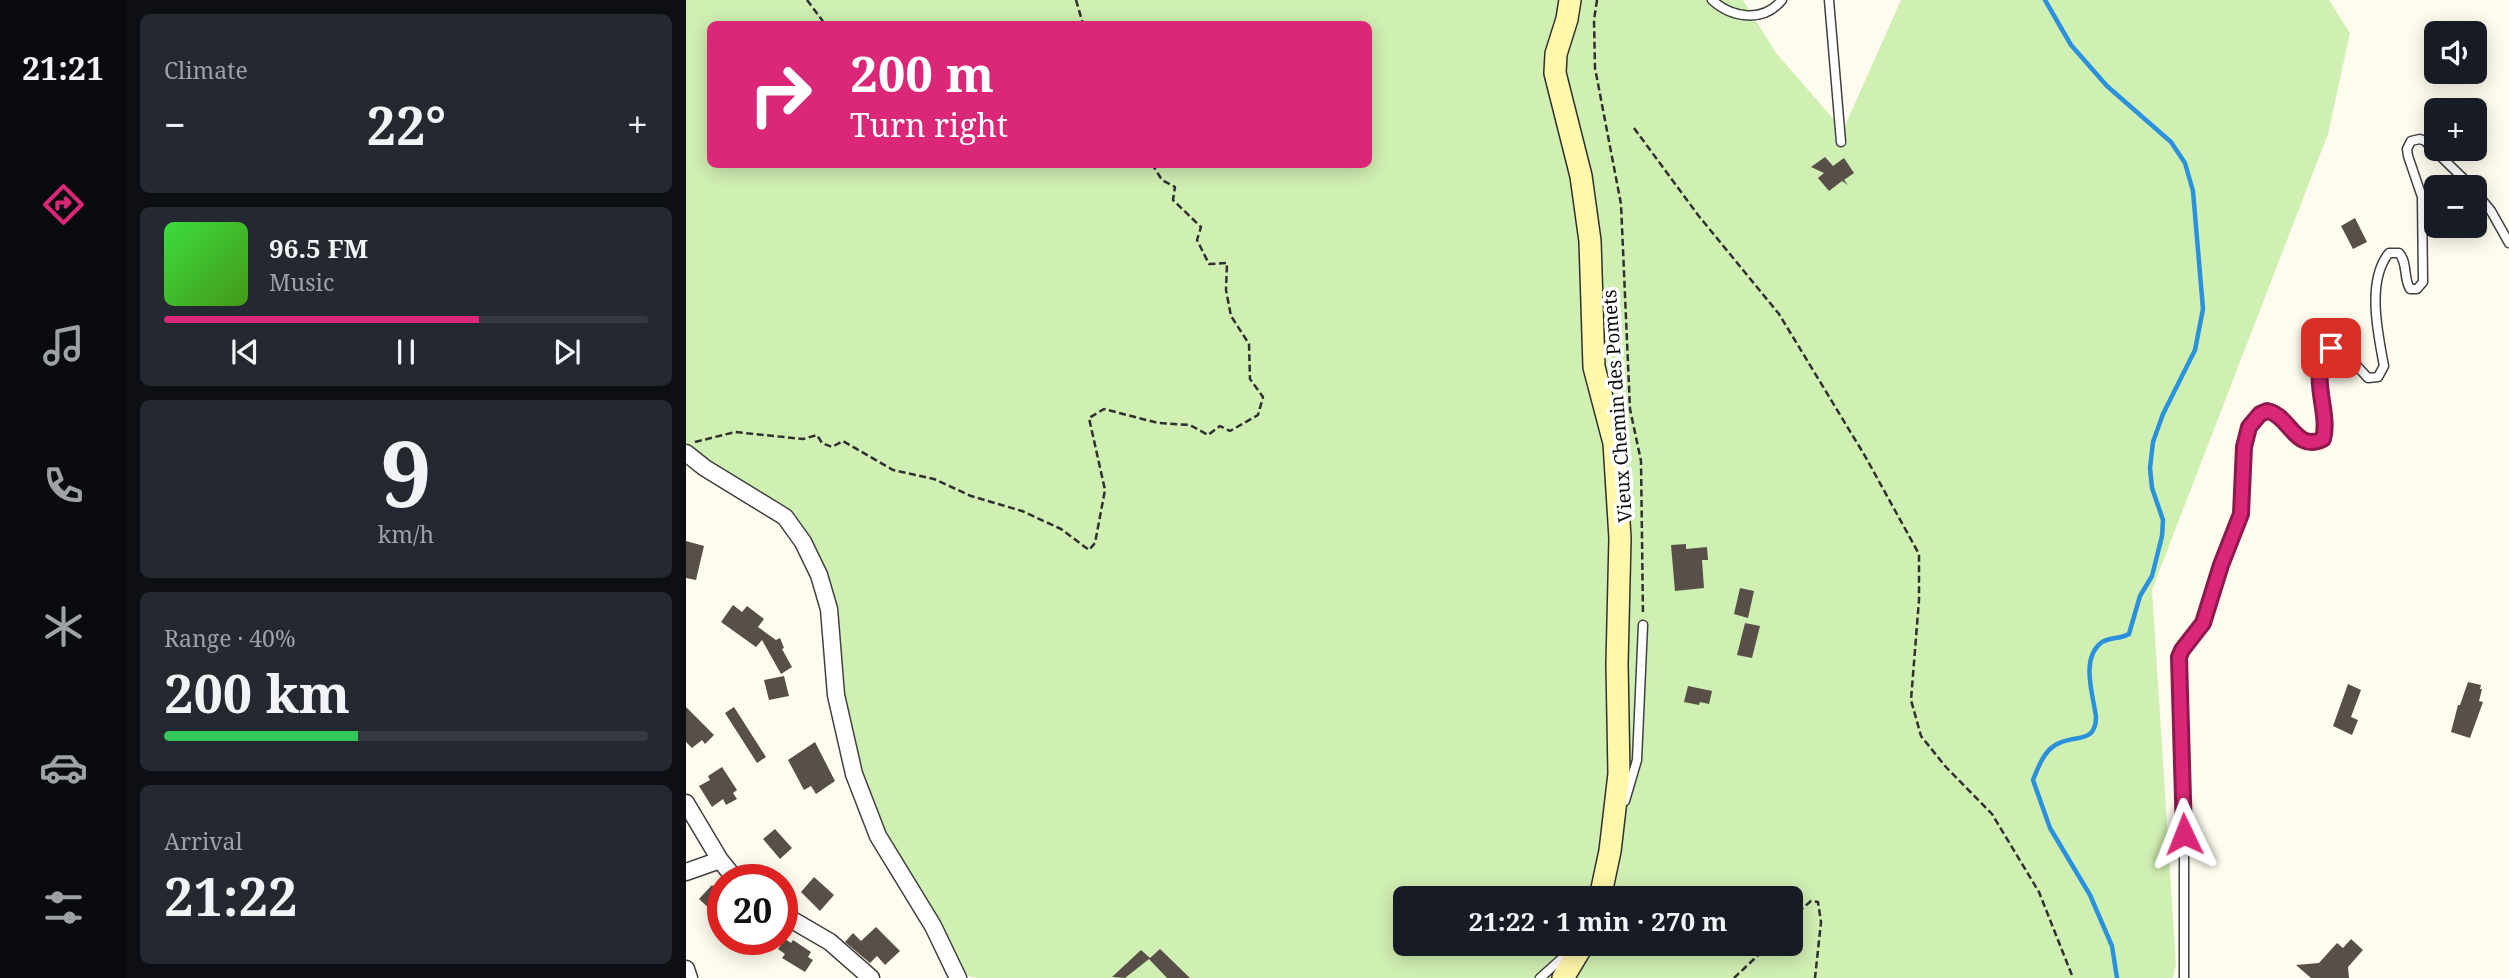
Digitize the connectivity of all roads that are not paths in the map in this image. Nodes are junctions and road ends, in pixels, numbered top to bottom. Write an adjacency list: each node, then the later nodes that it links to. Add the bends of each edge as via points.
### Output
1 (1570, 0): 12 (street, via 1555,74 1581,176 1590,240 1594,367 1614,443 1619,501 1619,774)
2 (1712, 0): 3 (lane, via 1741,16 1757,15)
3 (1782, 0)
4 (1829, 0): 5 (lane)
5 (1841, 142)
6 (2459, 175): 26 (lane, via 2425,141 2411,141 2408,156 2422,197 2423,282 2410,289 2402,257 2393,251 2380,267 2376,324 2382,373 2368,378 2350,350 2339,345 2331,348 2321,363 2323,439 2303,441 2275,412 2260,414 2249,427 2241,514 2203,623 2179,657)
7 (2487, 206): 8 (lane)
8 (2509, 243)
9 (686, 453): 23 (street, via 785,517 803,541 829,609 836,695 854,774 878,835 933,926)
10 (1643, 625): 12 (lane, via 1637,760)
11 (686, 803): 13 (street)
12 (1610, 851): 16 (street)
13 (720, 860): 14 (street); 15 (street)
14 (723, 864)
15 (686, 872)
16 (1603, 886)
17 (798, 923): 22 (street, via 830,942)
18 (1565, 956): 24 (lane)
19 (1576, 956): 25 (street)
20 (686, 968): 21 (street)
21 (689, 978)
22 (871, 978)
23 (958, 978)
24 (1540, 978)
25 (1563, 978)
26 (2184, 978)

